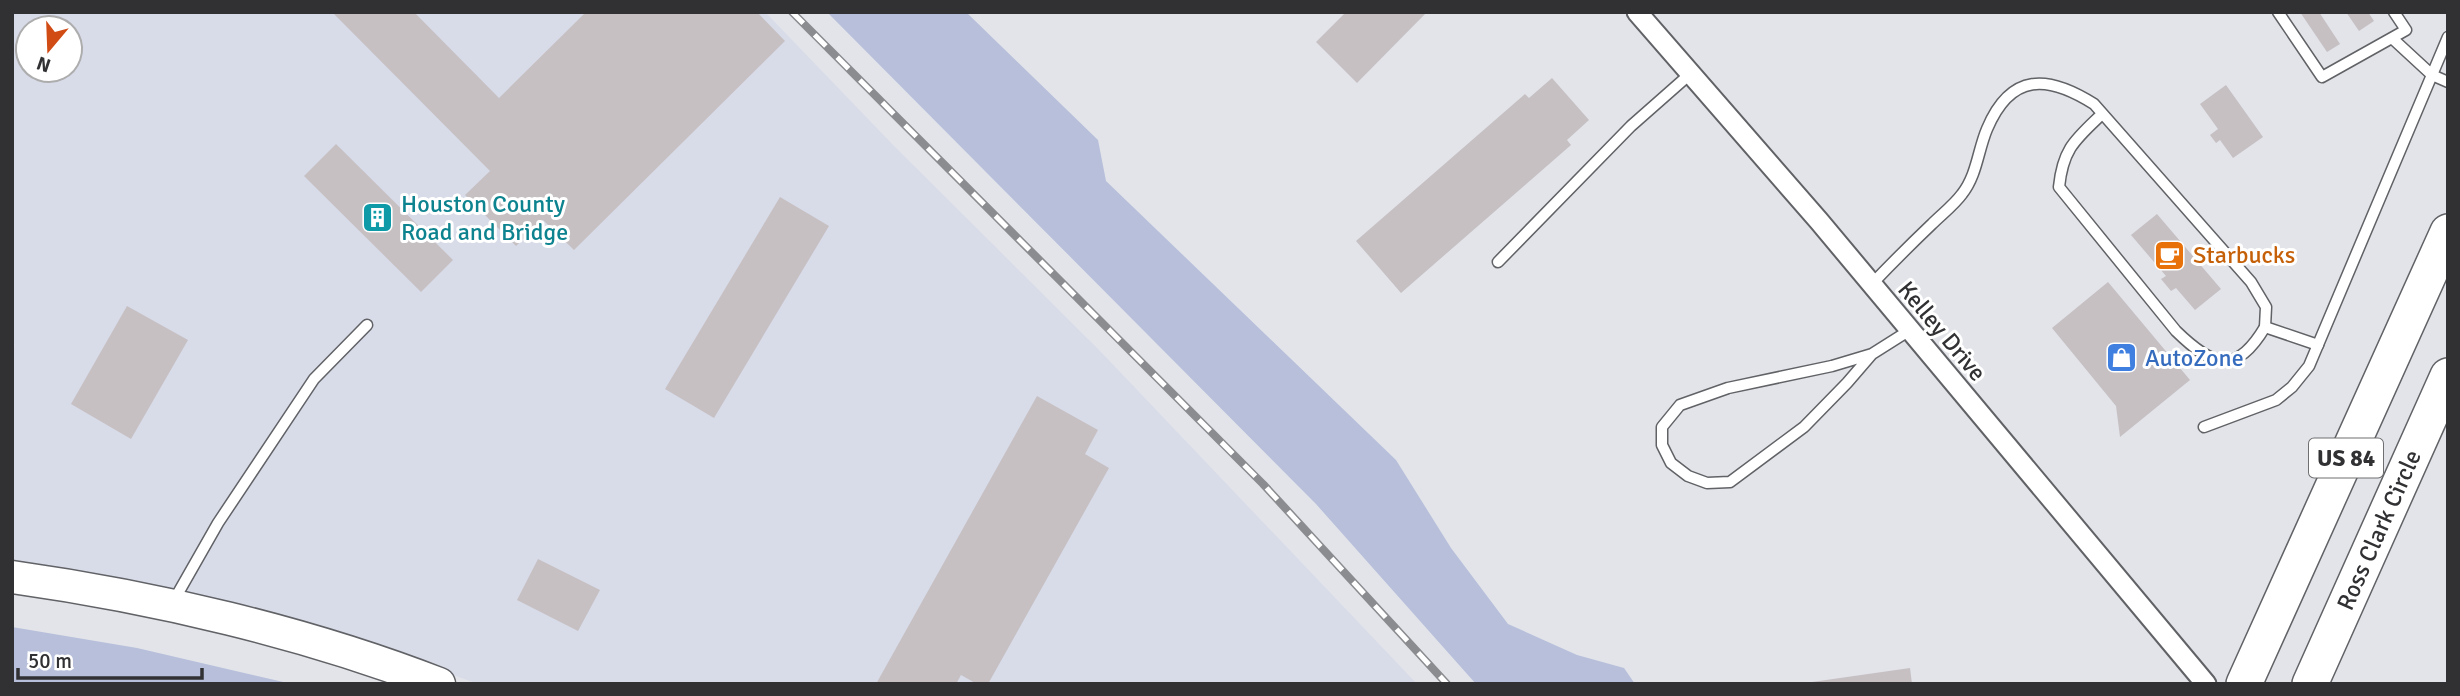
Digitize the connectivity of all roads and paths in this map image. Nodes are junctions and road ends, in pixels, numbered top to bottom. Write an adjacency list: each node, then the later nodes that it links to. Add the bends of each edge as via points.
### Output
1 (1637, 12): 6 (street, Kelley Drive)
2 (2278, 12): 5 (lane, via 2322,78)
3 (2394, 12): 5 (lane, via 2406,30)
4 (2448, 37): 7 (lane)
5 (2393, 39): 7 (lane)
6 (1690, 74): 11 (lane, via 1631,126); 12 (street, Kelley Drive)
7 (2432, 75): 8 (lane); 16 (lane)
8 (2448, 82)
9 (2102, 114): 12 (lane, via 2076,92 2054,84 2030,83 2016,89 1987,128 1962,194); 14 (lane, via 2251,282 2266,307); 14 (lane, via 2073,143 2061,164 2059,187 2193,348 2227,361 2242,358)
10 (2448, 232): 24 (highway, US 84)
11 (1498, 262)
12 (1871, 285): 15 (street, Kelley Drive)
13 (367, 325): 21 (lane, via 314,379 218,523)
14 (2265, 327): 16 (lane)
15 (1910, 330): 17 (lane); 23 (street, Kelley Drive)
16 (2318, 345): 19 (lane, via 2309,366 2276,400)
17 (1872, 354): 17 (lane, via 1804,427 1730,482 1707,483 1688,476 1671,463 1662,445 1662,427 1680,405 1728,388)
18 (2448, 376): 25 (highway, Ross Clark Circle / US 84)
19 (2204, 427)
20 (12, 577): 21 (main road)
21 (171, 606): 22 (main road, via 316,644)
22 (439, 684)
23 (2206, 684)
24 (2244, 684)
25 (2310, 684)

